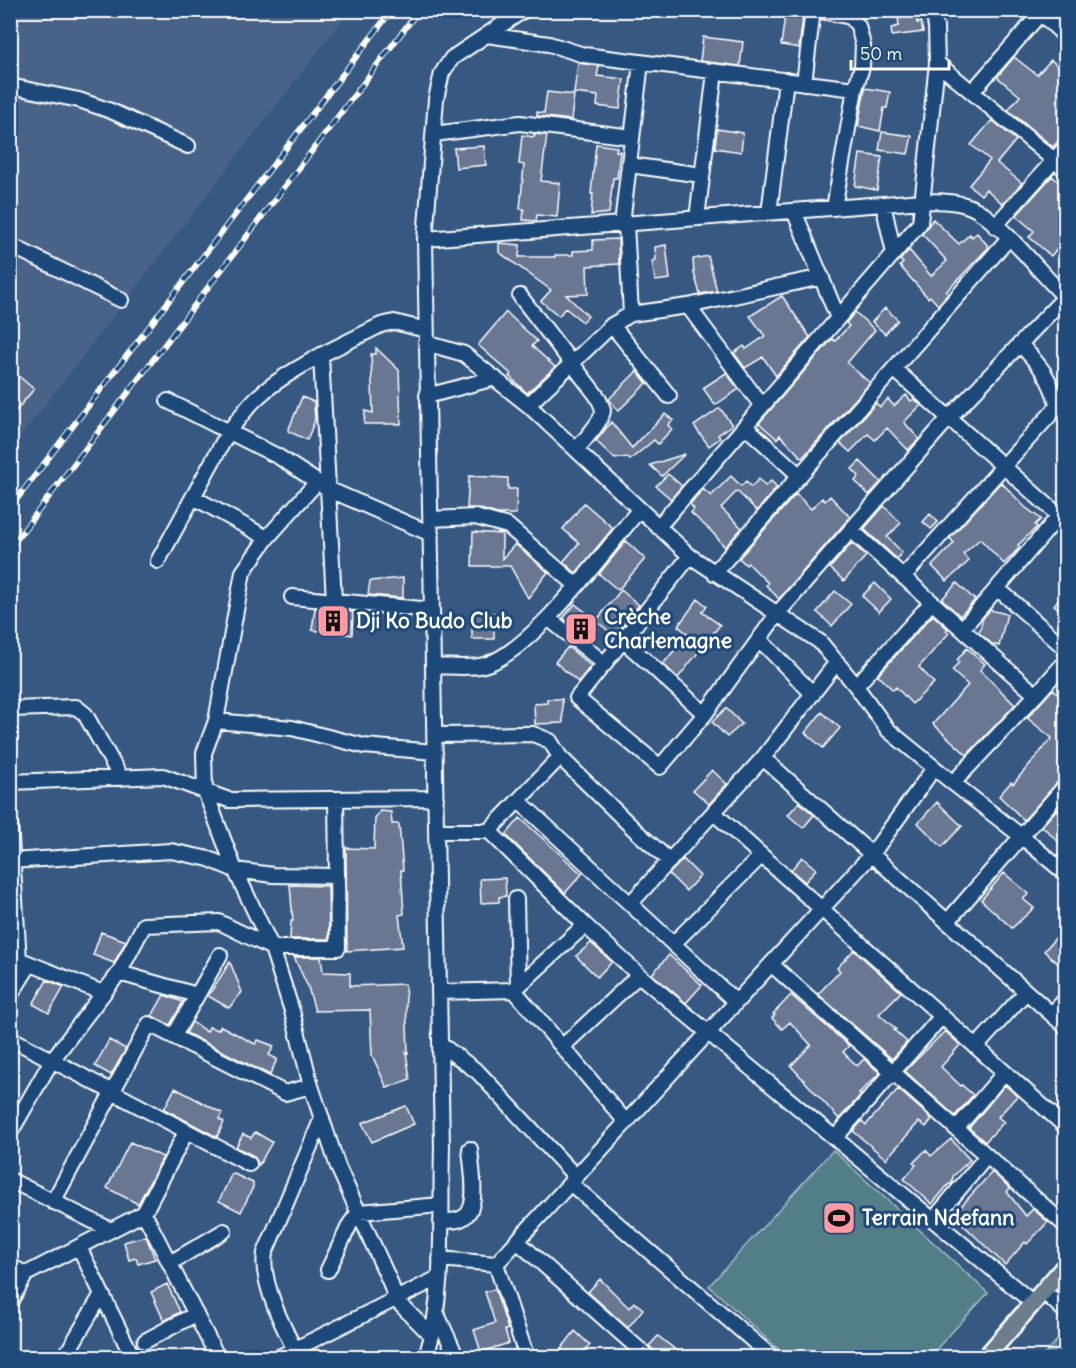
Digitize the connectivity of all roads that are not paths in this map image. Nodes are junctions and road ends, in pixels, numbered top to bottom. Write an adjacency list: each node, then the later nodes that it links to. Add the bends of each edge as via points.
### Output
1 (524, 10): 5 (street)
2 (814, 10): 11 (street); 13 (street, via 851,17 858,26 863,45)
3 (933, 10): 8 (street)
4 (1039, 12): 6 (street); 14 (street)
5 (487, 35): 7 (street); 15 (street, via 452,58 442,73)
6 (1065, 37)
7 (641, 62): 9 (street); 16 (street)
8 (937, 63): 14 (street); 23 (street)
9 (715, 72): 10 (street); 22 (street)
10 (786, 80): 11 (street); 27 (street)
11 (804, 83): 13 (street)
12 (10, 86): 17 (street, via 111,111)
13 (855, 89): 25 (street)
14 (972, 92): 19 (street)
15 (434, 134): 16 (street, via 520,123); 32 (street)
16 (633, 137): 20 (street)
17 (188, 146)
18 (1065, 147): 19 (street)
19 (1054, 160): 21 (street); 30 (street)
20 (629, 165): 22 (street); 29 (street)
21 (1065, 170)
22 (702, 175): 28 (street)
23 (923, 201): 24 (street); 30 (street, via 949,201 976,209); 34 (street, via 920,223)
24 (883, 204): 25 (street); 34 (street)
25 (834, 208): 26 (street)
26 (794, 211): 27 (street); 35 (street)
27 (769, 213): 28 (street)
28 (697, 218): 29 (street)
29 (624, 224): 32 (street); 40 (street)
30 (995, 226): 31 (street)
31 (1009, 238): 37 (street); 47 (street)
32 (426, 239): 43 (street)
33 (10, 245): 38 (street)
34 (894, 253): 41 (street)
35 (822, 277): 39 (street); 41 (street)
36 (520, 296): 46 (street)
37 (1065, 298): 44 (street)
38 (121, 300)
39 (688, 306): 40 (street); 53 (street)
40 (631, 314): 42 (street)
41 (838, 318): 53 (street)
42 (612, 325): 46 (street); 50 (street)
43 (426, 336): 45 (street, via 393,322); 48 (street, via 464,354); 49 (street)
44 (1021, 345): 54 (street, via 1046,373); 55 (street)
45 (321, 355): 57 (street, via 259,395); 61 (street)
46 (572, 364): 52 (street); 58 (street, via 597,396 603,411)
47 (894, 369): 55 (street); 60 (street)
48 (495, 378): 49 (street); 52 (street)
49 (428, 396): 64 (street)
50 (669, 396)
51 (168, 401): 57 (street)
52 (528, 405): 58 (street)
53 (762, 406): 56 (street)
54 (1062, 410): 59 (street)
55 (949, 418): 59 (street); 67 (street)
56 (745, 426): 60 (street); 66 (street)
57 (229, 431): 61 (street); 62 (street)
58 (576, 450): 63 (street)
59 (1003, 467): 65 (street); 73 (street)
60 (800, 476): 72 (street)
61 (322, 485): 68 (street); 69 (street); 77 (street)
62 (193, 497): 69 (street); 71 (street)
63 (639, 510): 66 (street); 74 (street)
64 (431, 519): 68 (street); 74 (street, via 475,518 508,526)
65 (1062, 519): 75 (street)
66 (658, 527): 70 (street)
67 (851, 530): 73 (street); 80 (street)
68 (431, 534): 79 (street)
69 (267, 538): 95 (street, via 243,572)
70 (690, 556): 72 (street); 84 (street)
71 (158, 561)
72 (714, 573): 80 (street)
73 (903, 577): 78 (street)
74 (576, 585): 81 (street)
75 (997, 588): 82 (street); 85 (street)
76 (292, 597): 77 (street)
77 (334, 601): 79 (street)
78 (932, 602): 82 (street); 90 (street)
79 (432, 610): 89 (street)
80 (778, 613): 83 (street); 87 (street, via 820,642)
81 (548, 618): 88 (street); 89 (street, via 499,660 482,666)
82 (962, 629): 92 (street)
83 (759, 639): 91 (street); 94 (street)
84 (624, 641): 88 (street); 94 (street)
85 (1065, 649)
86 (1065, 661): 92 (street)
87 (837, 662): 90 (street); 91 (street)
88 (605, 664): 94 (street, via 577,698 660,767)
89 (434, 666): 96 (street)
90 (856, 686): 100 (street, via 888,730)
91 (813, 694): 99 (street)
92 (1036, 695): 103 (street)
93 (10, 709): 101 (street, via 76,707 85,714)
94 (705, 714)
95 (216, 721): 97 (street, via 292,728 364,746); 105 (street, via 204,753)
96 (435, 735): 97 (street); 98 (street, via 534,734 550,741)
97 (435, 752): 106 (street)
98 (560, 757): 108 (street); 117 (street)
99 (764, 758): 109 (street); 114 (street)
100 (934, 768): 103 (street); 114 (street)
101 (121, 778): 102 (street); 105 (street, via 163,776)
102 (10, 783)
103 (953, 783): 113 (street)
104 (1065, 785): 113 (street)
105 (205, 791): 107 (street, via 229,800); 118 (street)
106 (436, 798): 107 (street); 111 (street)
107 (336, 799): 120 (street)
108 (519, 801): 112 (street); 122 (street)
109 (714, 813): 115 (street); 117 (street)
110 (10, 823): 116 (street)
111 (436, 831): 112 (street); 134 (street)
112 (489, 831): 125 (street)
113 (1022, 836): 119 (street); 124 (street)
114 (872, 854): 123 (street); 124 (street)
115 (761, 856): 123 (street); 126 (street)
116 (12, 861): 118 (street, via 171,851 209,859); 129 (street)
117 (670, 861): 122 (street)
118 (235, 870): 120 (street); 127 (street)
119 (1065, 873)
120 (337, 876): 127 (street, via 338,948)
121 (516, 899): 133 (street)
122 (630, 904): 126 (street)
123 (822, 909): 130 (street); 142 (street)
124 (947, 922): 135 (street)
125 (585, 925): 132 (street); 133 (street)
126 (674, 944): 140 (street)
127 (272, 948): 131 (street, via 219,922 144,925); 153 (street)
128 (220, 955): 137 (street)
129 (20, 960): 136 (street); 138 (street)
130 (771, 964): 140 (street); 152 (street)
131 (119, 973): 136 (street); 137 (street)
132 (639, 975): 144 (street); 148 (street)
133 (516, 989): 134 (street); 148 (street)
134 (438, 992): 147 (street)
135 (1026, 992): 141 (street); 149 (street)
136 (103, 993): 150 (street)
137 (197, 995): 145 (street)
138 (10, 996)
139 (1065, 999): 141 (street)
140 (736, 1002): 144 (street)
141 (1052, 1014): 143 (street)
142 (942, 1016): 149 (street); 152 (street)
143 (1065, 1027)
144 (708, 1033): 156 (street); 161 (street)
145 (174, 1036): 153 (street, via 285,1093); 154 (street, via 149,1024)
146 (10, 1038): 150 (street)
147 (440, 1044): 166 (street, via 478,1072); 168 (street)
148 (562, 1047): 156 (street)
149 (976, 1047): 151 (street)
150 (52, 1060): 154 (street); 159 (street)
151 (1005, 1072): 157 (street); 158 (street)
152 (893, 1073): 158 (street); 161 (street)
153 (311, 1086): 155 (street)
154 (112, 1093): 160 (street); 167 (street)
155 (322, 1118): 169 (street, via 338,1167); 195 (street, via 263,1263 267,1286)
156 (626, 1122): 166 (street)
157 (1065, 1127)
158 (956, 1129): 163 (street)
159 (10, 1132)
160 (186, 1132): 164 (street); 170 (street)
161 (835, 1138): 171 (street)
162 (470, 1149): 172 (street, via 470,1211 463,1218)
163 (987, 1156): 171 (street); 173 (street)
164 (249, 1164)
165 (10, 1180): 167 (street)
166 (573, 1180): 176 (street); 204 (street)
167 (53, 1202): 174 (street)
168 (441, 1205): 169 (street); 172 (street)
169 (359, 1212): 183 (street); 188 (street)
170 (144, 1213): 174 (street); 179 (street)
171 (933, 1220): 187 (street)
172 (441, 1221): 178 (street)
173 (1065, 1227)
174 (111, 1230): 177 (street)
175 (224, 1231): 179 (street)
176 (517, 1241): 180 (street); 203 (street)
177 (79, 1247): 184 (street); 186 (street)
178 (440, 1259): 180 (street); 185 (street)
179 (170, 1263): 192 (street)
180 (496, 1264): 202 (street)
181 (1065, 1265): 187 (main road)
182 (10, 1266): 184 (street)
183 (328, 1270)
184 (26, 1274): 189 (street)
185 (438, 1278): 188 (street); 190 (street)
186 (102, 1294): 197 (street); 198 (street)
187 (1038, 1297): 191 (street); 205 (main road)
188 (396, 1299): 193 (street); 195 (street)
189 (10, 1302)
190 (435, 1310): 193 (street); 201 (street)
191 (1065, 1312)
192 (195, 1314): 194 (street); 199 (street)
193 (432, 1336): 200 (street)
194 (145, 1341)
195 (297, 1353): 196 (street)
196 (278, 1357)
197 (64, 1358)
198 (133, 1358)
199 (218, 1358)
200 (426, 1358)
201 (457, 1358)
202 (526, 1358)
203 (649, 1358)
204 (772, 1358)
205 (985, 1358)

